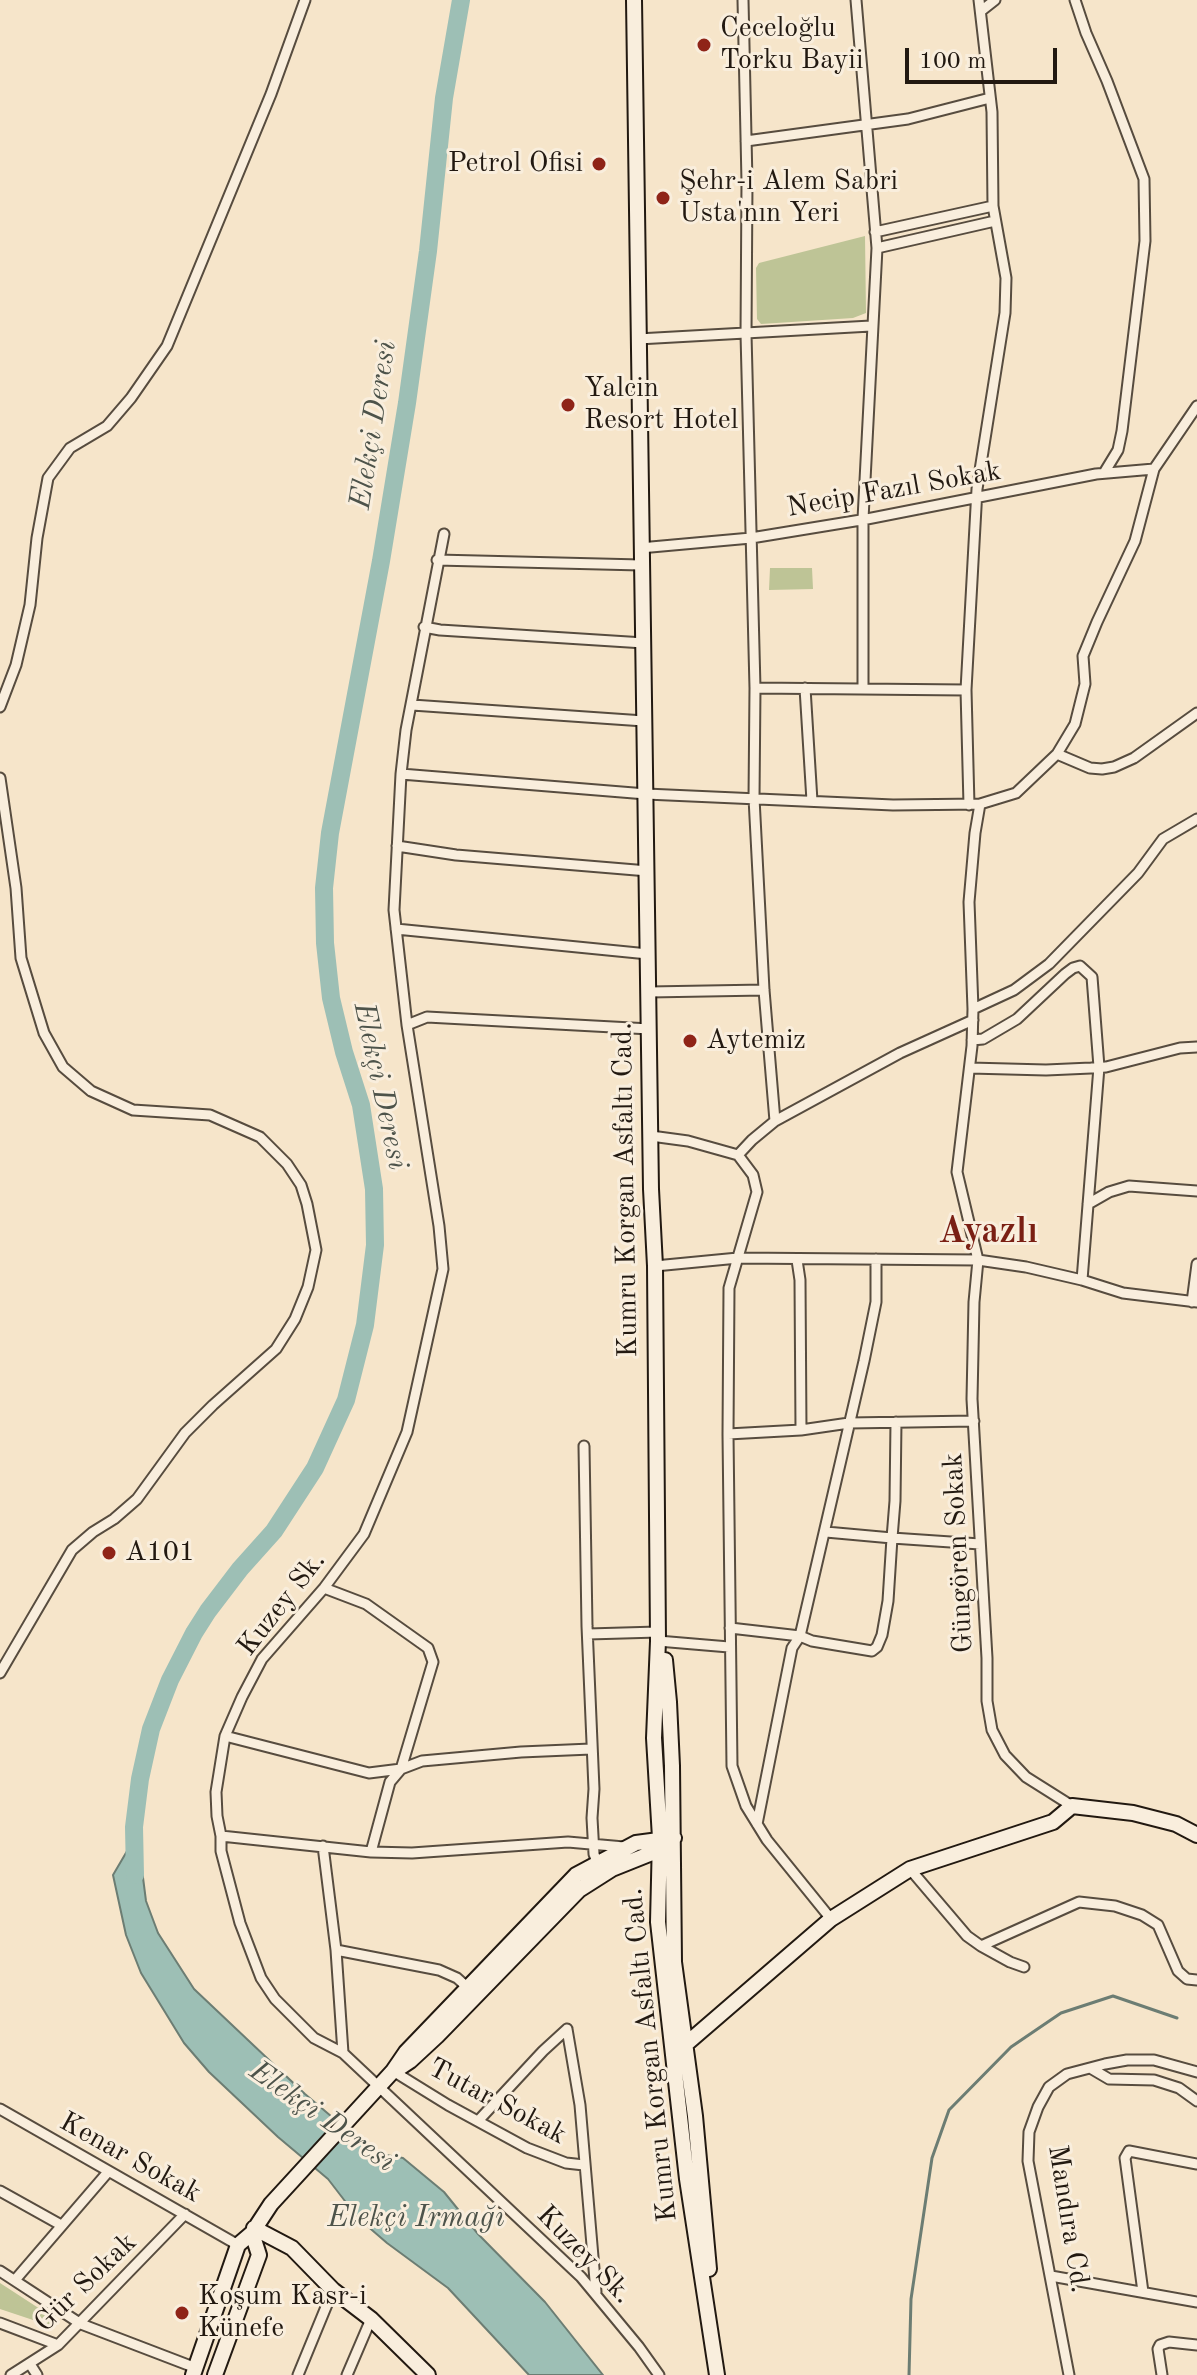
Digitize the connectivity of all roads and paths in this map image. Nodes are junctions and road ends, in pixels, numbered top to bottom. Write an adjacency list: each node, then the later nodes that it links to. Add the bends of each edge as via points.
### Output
1 (305, 0): 37 (street, via 167,346 107,426 70,448 48,478 30,605)
2 (634, 0): 19 (main road, Kumru Korgan Asfaltı Cad.)
3 (743, 0): 4 (street); 12 (street)
4 (750, 0)
5 (856, 0): 11 (street)
6 (979, 0): 9 (street)
7 (995, 0): 9 (street)
8 (1075, 0): 22 (street, via 1144,179 1145,241 1122,431)
9 (981, 11): 10 (street)
10 (990, 98): 11 (street); 13 (street)
11 (867, 124): 12 (street); 15 (street)
12 (746, 141): 18 (street)
13 (993, 206): 14 (street); 15 (street)
14 (995, 221): 16 (street); 23 (street, via 1006,278 1005,313)
15 (875, 232): 16 (street)
16 (877, 248): 17 (street)
17 (871, 326): 18 (street); 24 (street)
18 (746, 334): 19 (street); 26 (street)
19 (638, 339): 27 (main road, Kumru Korgan Asfaltı Cad.)
20 (1197, 406): 21 (street)
21 (1154, 469): 22 (street, Necip Fazıl Sokak); 40 (street, via 1135,541 1083,656 1085,684 1075,724)
22 (1104, 473): 23 (street, Necip Fazıl Sokak)
23 (978, 498): 24 (street, Necip Fazıl Sokak); 35 (street)
24 (863, 519): 26 (street, Necip Fazıl Sokak); 34 (street)
25 (444, 534): 28 (street, Kuzey Sk.)
26 (751, 538): 27 (street, Necip Fazıl Sokak); 32 (street)
27 (640, 548): 29 (main road, Kumru Korgan Asfaltı Cad.)
28 (437, 560): 29 (street); 30 (street, Kuzey Sk.)
29 (641, 565): 31 (main road, Kumru Korgan Asfaltı Cad.)
30 (424, 627): 31 (street); 36 (street, Kuzey Sk.)
31 (644, 643): 39 (main road, Kumru Korgan Asfaltı Cad.)
32 (755, 688): 33 (street); 44 (street)
33 (805, 688): 34 (street); 45 (street)
34 (863, 688): 35 (street)
35 (966, 690): 47 (street)
36 (412, 705): 39 (street); 41 (street, Kuzey Sk.)
37 (0, 707)
38 (1197, 713): 40 (street, via 1114,767 1090,768)
39 (644, 721): 43 (main road, Kumru Korgan Asfaltı Cad.)
40 (1057, 754): 46 (street, via 1016,793)
41 (401, 774): 43 (street); 49 (street, Kuzey Sk.)
42 (0, 778): 91 (street, via 21,958 44,1033 63,1067 91,1091 133,1110 210,1115 260,1137 301,1185 316,1250 308,1287 276,1349 185,1433 137,1499 72,1550)
43 (646, 794): 44 (street); 50 (main road, Kumru Korgan Asfaltı Cad.)
44 (754, 798): 45 (street); 53 (street)
45 (812, 801): 47 (street)
46 (980, 804): 47 (street); 55 (street, Güngören Sokak, via 969,902)
47 (969, 805)
48 (1197, 819): 55 (street, via 1163,839 1138,873 1049,964 1014,990)
49 (397, 846): 50 (street); 51 (street, Kuzey Sk.)
50 (648, 871): 52 (main road, Kumru Korgan Asfaltı Cad.)
51 (396, 929): 52 (street); 57 (street, Kuzey Sk.)
52 (648, 954): 54 (main road, Kumru Korgan Asfaltı Cad.)
53 (764, 990): 54 (street); 63 (street)
54 (649, 992): 58 (main road, Kumru Korgan Asfaltı Cad.)
55 (973, 1009): 56 (street, Güngören Sokak)
56 (973, 1020): 59 (street, Güngören Sokak); 63 (street)
57 (407, 1025): 58 (street, via 427,1017); 85 (street, Kuzey Sk., via 443,1269 407,1432 364,1534)
58 (650, 1029): 64 (main road, Kumru Korgan Asfaltı Cad.)
59 (972, 1040): 61 (street, via 1017,1019 1080,966 1092,977); 62 (street, Güngören Sokak)
60 (1197, 1047): 61 (street)
61 (1099, 1067): 62 (street); 67 (street)
62 (970, 1068): 71 (street, Güngören Sokak, via 957,1172)
63 (775, 1121): 65 (street)
64 (651, 1136): 65 (street); 73 (main road, Kumru Korgan Asfaltı Cad.)
65 (738, 1155): 68 (street, via 753,1175 757,1192)
66 (1197, 1191): 67 (street, via 1129,1186)
67 (1088, 1204): 74 (street)
68 (738, 1258): 70 (street); 73 (street); 80 (street, via 729,1288)
69 (876, 1259): 70 (street); 71 (street); 78 (street, via 876,1302)
70 (797, 1260): 79 (street)
71 (978, 1260): 74 (street); 76 (street, Güngören Sokak)
72 (1197, 1264): 75 (street)
73 (655, 1266): 88 (main road, Kumru Korgan Asfaltı Cad.)
74 (1082, 1280): 75 (street, via 1123,1293)
75 (1194, 1302)
76 (974, 1421): 77 (street); 84 (street, Güngören Sokak)
77 (896, 1422): 78 (street); 83 (street)
78 (849, 1423): 79 (street); 82 (street)
79 (801, 1430): 80 (street)
80 (728, 1434): 86 (street)
81 (584, 1446): 87 (street)
82 (826, 1532): 83 (street); 89 (street)
83 (892, 1538): 84 (street); 89 (street, via 888,1601 877,1647 872,1651)
84 (980, 1544): 95 (street, Güngören Sokak, via 992,1730 1005,1755 1026,1777)
85 (324, 1588): 92 (street, Kuzey Sk., via 262,1659); 94 (street, via 366,1604 428,1648 433,1662)
86 (730, 1628): 89 (street); 90 (street)
87 (588, 1634): 88 (street); 93 (street)
88 (658, 1636): 90 (street); 100 (main road, Kumru Korgan Asfaltı Cad., via 654,1738)
89 (800, 1636): 96 (street, via 792,1648)
90 (729, 1647): 96 (street, via 732,1766)
91 (0, 1673)
92 (225, 1736): 94 (street, via 369,1773); 98 (street, Kuzey Sk., via 216,1792)
93 (591, 1749): 94 (street, via 422,1761); 99 (street)
94 (401, 1769): 103 (street, via 390,1782)
95 (1072, 1806): 97 (main road, via 1133,1813); 105 (main road, via 1053,1822)
96 (757, 1824): 106 (street)
97 (1197, 1835)
98 (221, 1836): 101 (street); 114 (street, Kuzey Sk., via 240,1923 261,1978 314,2038)
99 (594, 1844): 102 (street); 103 (street); 104 (street)
100 (667, 1844): 102 (main road, via 636,1843); 104 (main road, via 625,1864); 113 (main road); 137 (main road, Kumru Korgan Asfaltı Cad., via 658,1922 689,2195)
101 (323, 1846): 103 (street); 108 (street)
102 (627, 1848): 104 (main road)
103 (371, 1852)
104 (599, 1869): 111 (main road, via 576,1875)
105 (910, 1869): 106 (main road); 107 (street)
106 (831, 1919): 113 (main road)
107 (981, 1946): 109 (street); 110 (street, via 1079,1902 1115,1906 1158,1925 1178,1971)
108 (336, 1950): 111 (street, via 439,1970); 114 (street)
109 (1024, 1967)
110 (1197, 1980)
111 (472, 1991): 112 (main road)
112 (433, 2032): 116 (main road, via 406,2052); 116 (main road, via 410,2061)
113 (685, 2045): 137 (main road, via 701,2171)
114 (343, 2053): 118 (street, Kuzey Sk.)
115 (1092, 2069): 117 (street, Mandıra Cd., via 1154,2060); 119 (street, via 1109,2079 1154,2080); 131 (street, Mandıra Cd., via 1067,2074 1049,2087 1029,2132 1028,2161)
116 (393, 2071): 118 (main road); 121 (street, Tutar Sokak)
117 (1197, 2072)
118 (374, 2090): 128 (main road); 135 (street, Kuzey Sk.)
119 (1197, 2101)
120 (0, 2109): 124 (street, Kenar Sokak)
121 (478, 2121): 123 (street, Tutar Sokak, via 527,2148); 123 (street, via 567,2029)
122 (1197, 2164): 134 (street, via 1129,2151 1125,2158)
123 (584, 2165): 135 (street)
124 (108, 2172): 126 (street, Kenar Sokak); 127 (street)
125 (0, 2191): 127 (street)
126 (185, 2214): 129 (street, Kenar Sokak); 140 (street, Gür Sokak)
127 (61, 2225): 132 (street)
128 (253, 2230): 129 (main road); 133 (main road, via 292,2248); 147 (main road, via 259,2255)
129 (238, 2245): 144 (main road)
130 (0, 2271): 132 (street)
131 (1051, 2276): 134 (street); 153 (street, Mandıra Cd.)
132 (15, 2280): 140 (street)
133 (333, 2290): 138 (main road); 148 (street)
134 (1143, 2292): 136 (street)
135 (596, 2294): 151 (street, Kuzey Sk.)
136 (1197, 2302)
137 (708, 2306): 152 (main road, Kumru Korgan Asfaltı Cad.)
138 (371, 2319): 149 (street); 150 (main road)
139 (0, 2323): 141 (street)
140 (81, 2324): 141 (street, Gür Sokak); 144 (street)
141 (58, 2345): 143 (street, Gür Sokak)
142 (1197, 2345): 154 (street, via 1160,2345)
143 (30, 2364): 145 (street, Gür Sokak); 146 (street)
144 (194, 2372)
145 (11, 2375)
146 (37, 2375)
147 (215, 2375)
148 (298, 2375)
149 (347, 2375)
150 (428, 2375)
151 (659, 2375)
152 (717, 2375)
153 (1069, 2375)
154 (1162, 2375)

